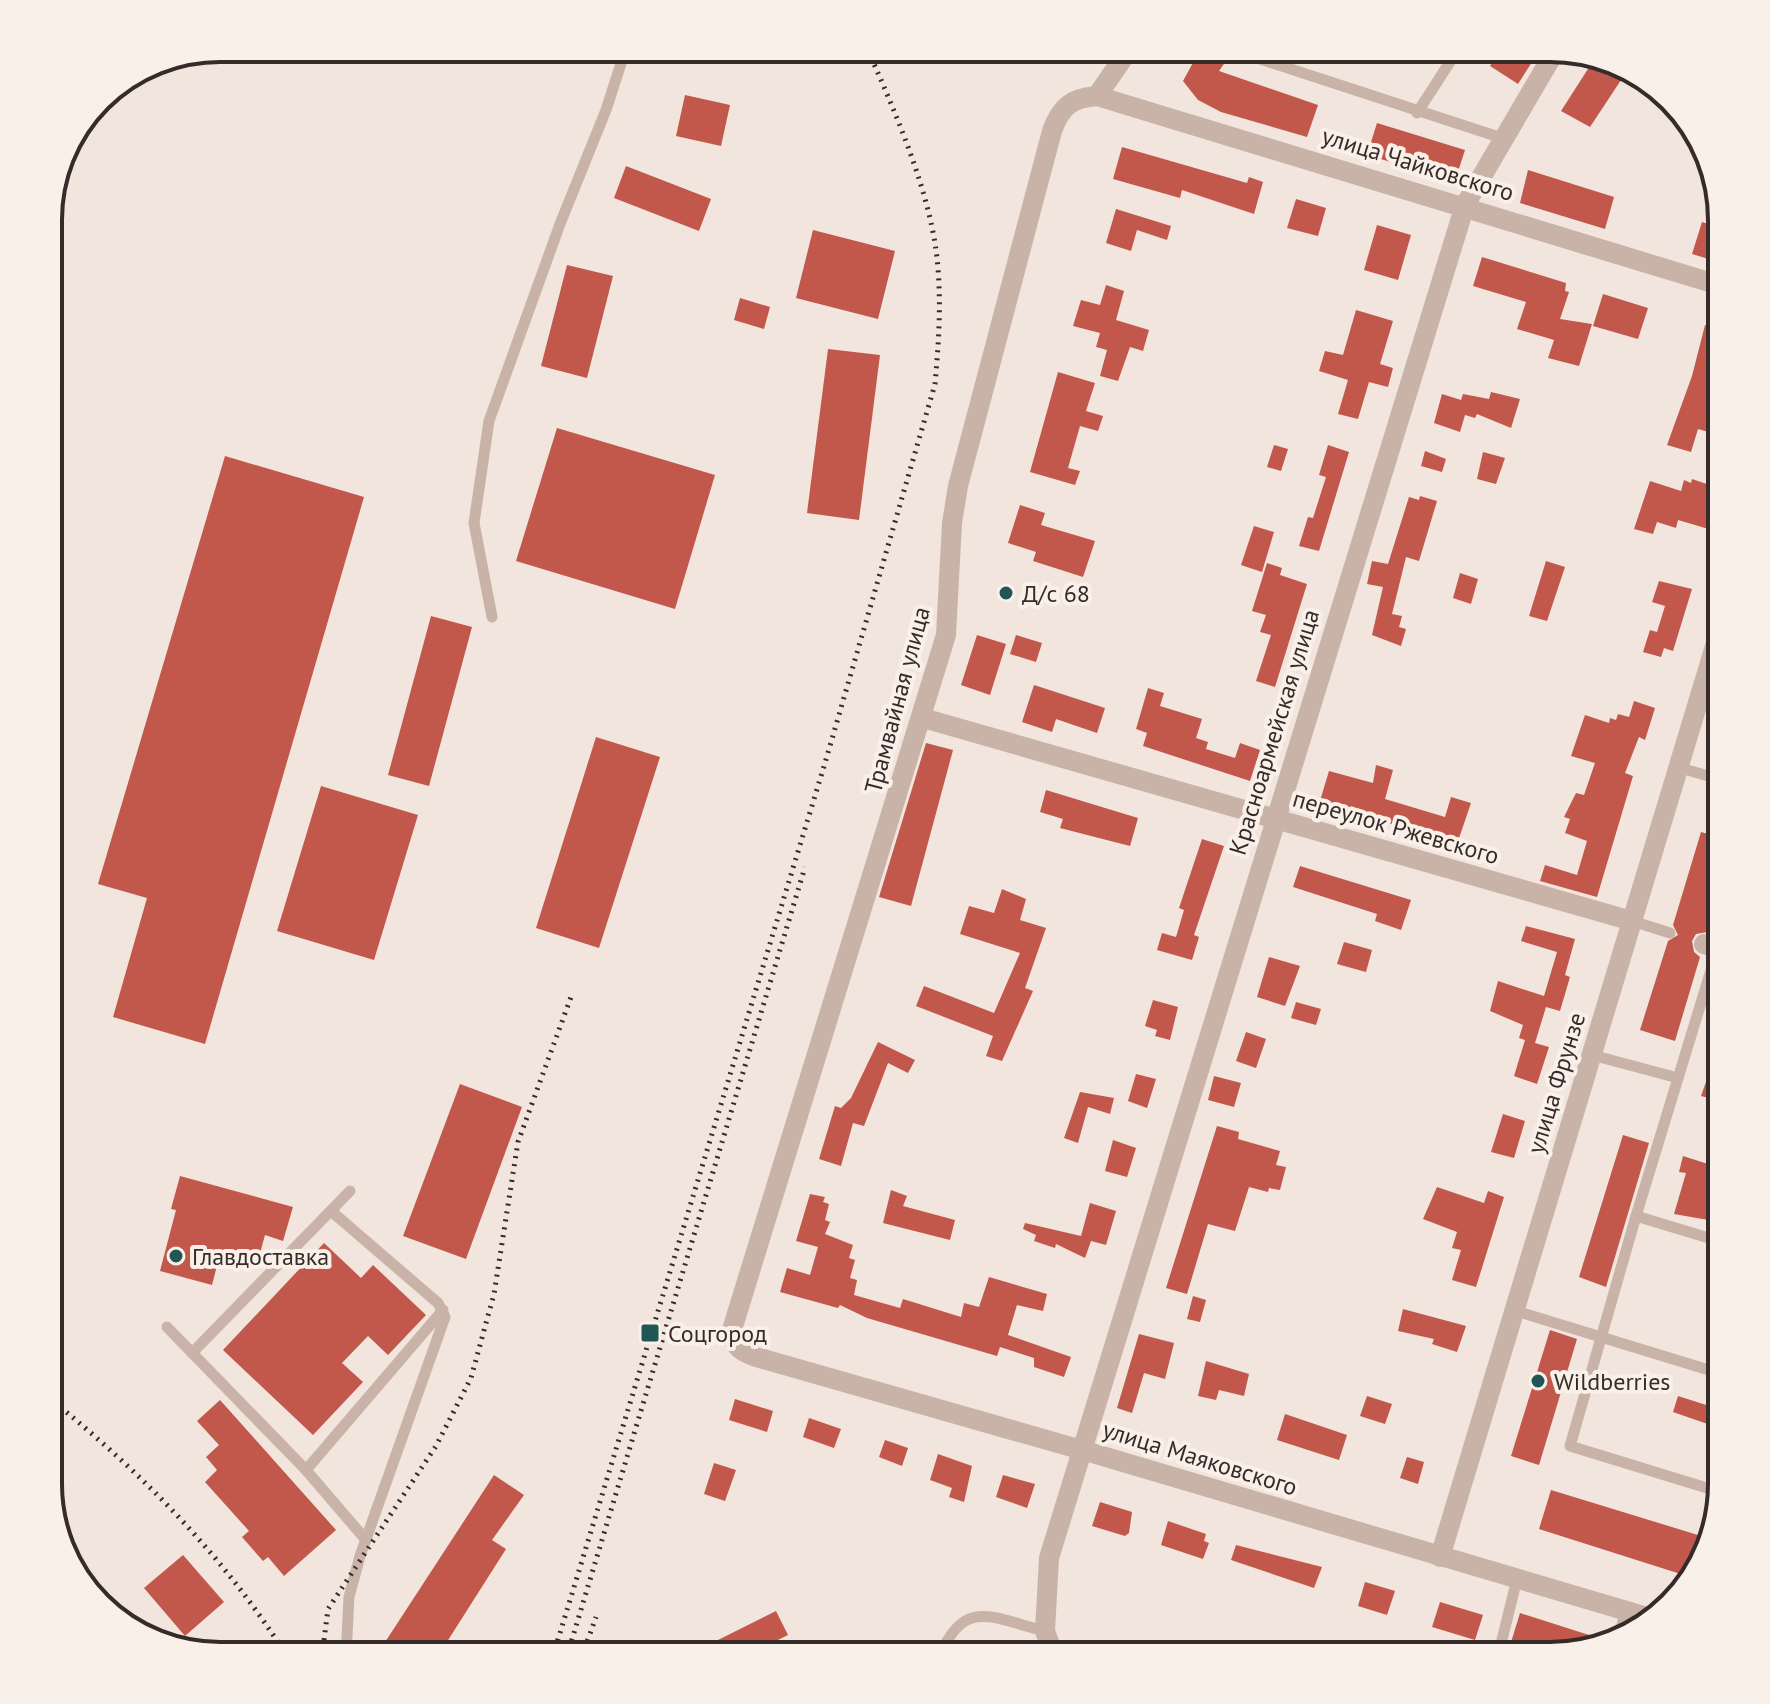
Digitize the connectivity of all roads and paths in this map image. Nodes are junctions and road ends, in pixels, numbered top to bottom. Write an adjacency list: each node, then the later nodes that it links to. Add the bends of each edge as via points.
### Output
1 (621, 62): 11 (lane, via 489,421 474,523)
2 (1120, 62): 6 (street)
3 (1268, 62): 7 (lane)
4 (1450, 62): 7 (lane)
5 (1548, 62): 8 (street, Красноармейская улица)
6 (1097, 96): 9 (street, улица Чайковского); 13 (street, Трамвайная улица, via 1068,104 1052,131 958,486 948,570 949,620)
7 (1417, 113): 8 (lane)
8 (1502, 138): 9 (street, Красноармейская улица)
9 (1465, 205): 10 (street, улица Чайковского); 16 (street, Красноармейская улица)
10 (1708, 282)
11 (492, 617)
12 (1708, 668): 14 (street, улица Фрунзе)
13 (923, 718): 16 (street, переулок Ржевского); 30 (street, Трамвайная улица, via 732,1320)
14 (1677, 767): 15 (lane); 17 (street, улица Фрунзе)
15 (1708, 776)
16 (1273, 819): 17 (street, переулок Ржевского); 33 (street, Красноармейская улица)
17 (1632, 921): 18 (lane, переулок Ржевского); 20 (street, улица Фрунзе)
18 (1670, 933)
19 (1708, 972): 21 (lane)
20 (1592, 1055): 21 (lane); 27 (street, улица Фрунзе)
21 (1678, 1078): 24 (lane)
22 (350, 1191): 23 (lane)
23 (331, 1211): 26 (lane); 31 (lane)
24 (1636, 1216): 25 (lane); 29 (lane)
25 (1708, 1238)
26 (443, 1310): 34 (lane); 36 (lane, via 444,1325)
27 (1516, 1311): 29 (lane); 37 (street, улица Фрунзе)
28 (167, 1327): 31 (lane)
29 (1601, 1337): 32 (lane); 35 (lane, via 1570,1446)
30 (734, 1344): 33 (street, улица Маяковского, via 756,1357)
31 (192, 1353): 34 (lane)
32 (1708, 1370)
33 (1082, 1450): 37 (street, улица Маяковского); 42 (street, Красноармейская улица, via 1049,1558)
34 (306, 1470): 36 (lane)
35 (1708, 1488)
36 (366, 1540): 43 (lane, via 349,1597)
37 (1440, 1557): 38 (street, улица Маяковского)
38 (1517, 1579): 39 (street, улица Маяковского); 46 (lane)
39 (1630, 1612): 40 (street, улица Маяковского); 41 (street)
40 (1639, 1615)
41 (1627, 1621)
42 (1045, 1631): 44 (lane, via 975,1615 961,1620); 45 (street)
43 (347, 1642)
44 (947, 1642)
45 (1049, 1642)
46 (1501, 1642)

